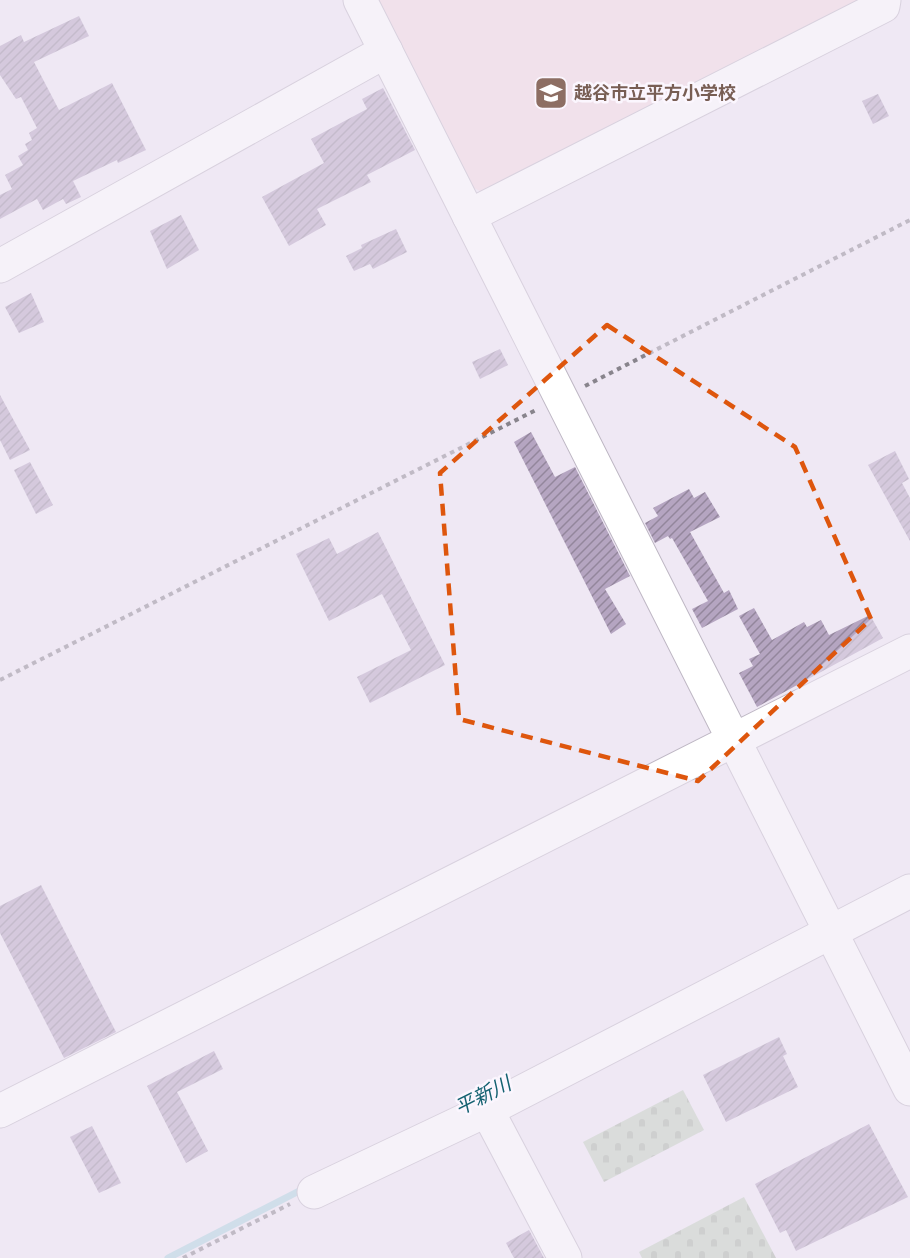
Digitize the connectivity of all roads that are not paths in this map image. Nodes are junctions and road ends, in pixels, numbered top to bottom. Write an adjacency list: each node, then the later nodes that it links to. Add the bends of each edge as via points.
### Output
1 (360, 0): 3 (street)
2 (884, 0): 4 (street, via 883,6)
3 (386, 51): 4 (street); 5 (street)
4 (469, 216): 7 (street)
5 (0, 266)
6 (910, 651): 7 (street)
7 (735, 741): 9 (street); 12 (street)
8 (910, 891): 9 (street)
9 (832, 933): 10 (street); 11 (street, via 591,1064)
10 (910, 1089)
11 (487, 1110): 13 (street); 14 (street)
12 (0, 1111)
13 (314, 1192)
14 (565, 1258)

